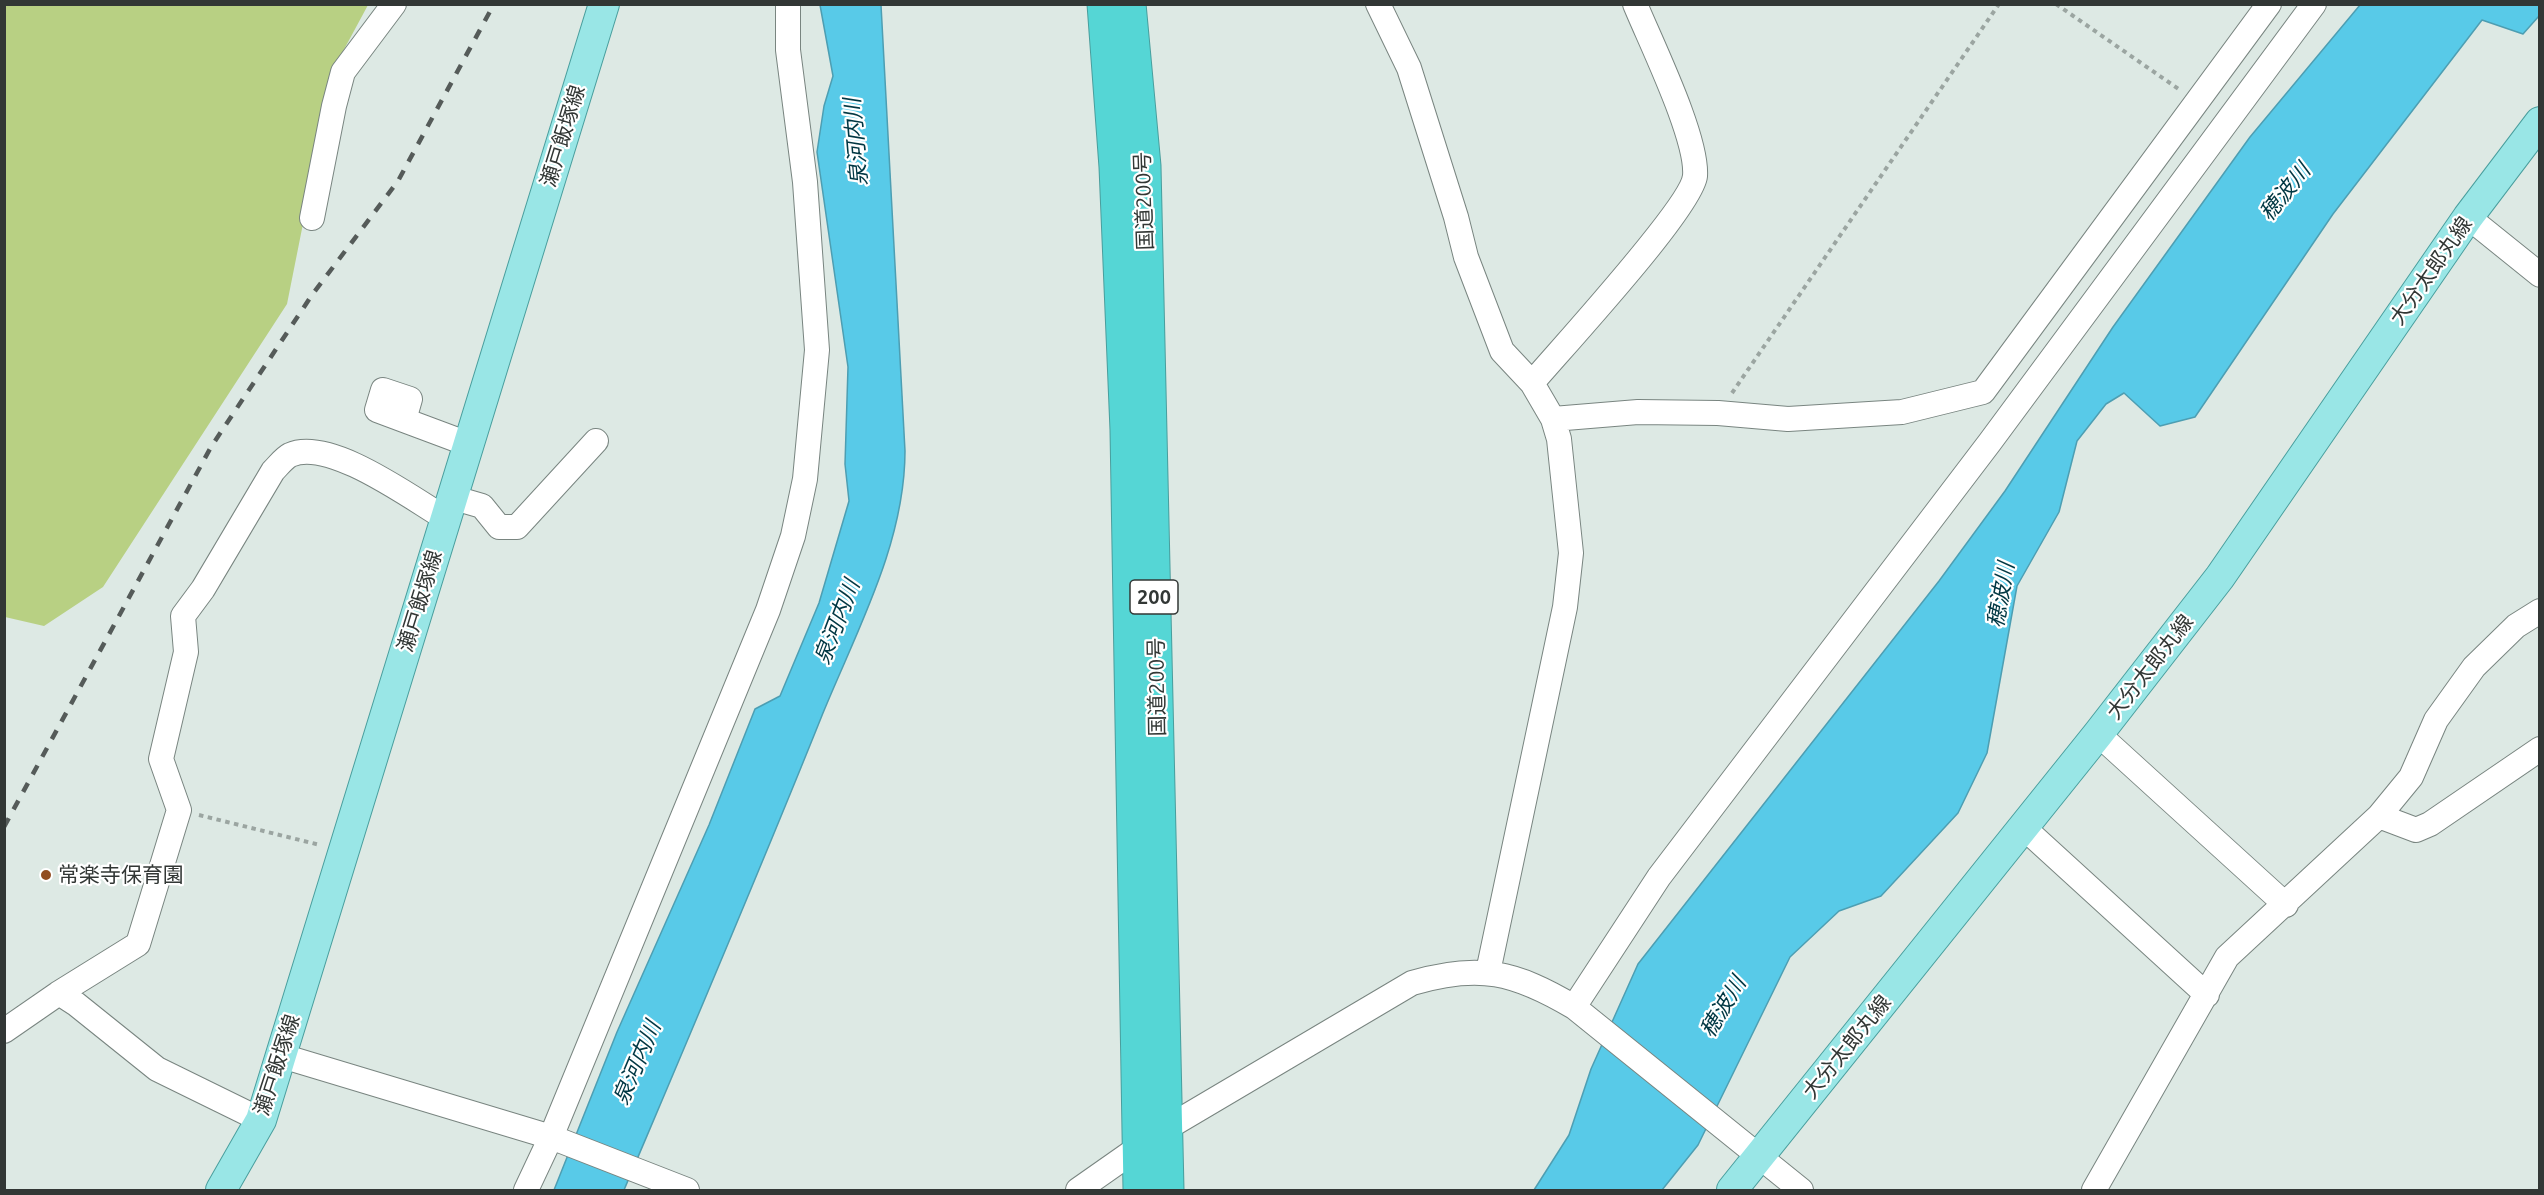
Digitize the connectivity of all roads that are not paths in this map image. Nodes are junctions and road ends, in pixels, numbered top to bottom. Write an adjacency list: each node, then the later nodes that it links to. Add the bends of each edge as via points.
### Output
1 (394, 4): 11 (street, via 344,72)
2 (604, 4): 18 (main road, 瀬戸飯塚線)
3 (788, 4): 33 (street, via 788,50 806,182 817,350 798,513 768,610)
4 (1104, 4): 34 (highway, 国道200号 / 200, via 1116,167)
5 (1129, 4): 34 (highway, 国道200号 / 200, via 1144,166)
6 (1378, 4): 14 (street, via 1409,68 1466,257 1502,351)
7 (1635, 4): 14 (street, via 1692,145 1695,177 1678,211)
8 (2269, 4): 15 (street, via 1983,392 1902,412 1788,419 1638,412)
9 (2314, 4): 29 (street, via 1990,442 1659,877)
10 (2540, 122): 12 (main road, 大分太郎丸線)
11 (312, 218)
12 (2468, 218): 13 (street); 21 (main road, 大分太郎丸線, via 2220,576)
13 (2540, 275)
14 (1532, 383): 15 (street)
15 (1553, 419): 26 (street, via 1559,439 1571,553 1565,607)
16 (404, 420): 18 (street)
17 (596, 441): 19 (street, via 517,527 499,527 482,506)
18 (468, 444): 19 (main road, 瀬戸飯塚線)
19 (448, 507): 27 (street, via 343,459 309,452 290,455 273,471 183,616 186,652 161,759 178,810 138,944); 31 (main road, 瀬戸飯塚線)
20 (2540, 611): 23 (street, via 2516,626 2474,667 2436,720 2411,777)
21 (2098, 734): 24 (main road, 大分太郎丸線); 25 (street)
22 (2540, 749): 23 (street, via 2416,830)
23 (2379, 816): 25 (street)
24 (2023, 827): 28 (street); 35 (main road, 大分太郎丸線)
25 (2286, 905): 28 (street, via 2227,957)
26 (1488, 972): 29 (street, via 1536,984); 34 (street, via 1441,974 1412,983)
27 (58, 993): 30 (street); 32 (street, via 157,1069)
28 (2207, 995): 44 (street)
29 (1574, 1007): 35 (street)
30 (4, 1031)
31 (282, 1056): 32 (main road, 瀬戸飯塚線); 33 (street)
32 (261, 1120): 36 (main road, 瀬戸飯塚線)
33 (551, 1137): 37 (street); 38 (street)
34 (1152, 1138): 39 (street); 40 (highway, 国道200号 / 200); 41 (highway, 国道200号 / 200)
35 (1753, 1151): 42 (main road, 大分太郎丸線); 43 (street)
36 (221, 1191)
37 (526, 1191)
38 (687, 1191)
39 (1078, 1191)
40 (1140, 1191)
41 (1167, 1191)
42 (1732, 1191)
43 (1801, 1191)
44 (2094, 1191)

